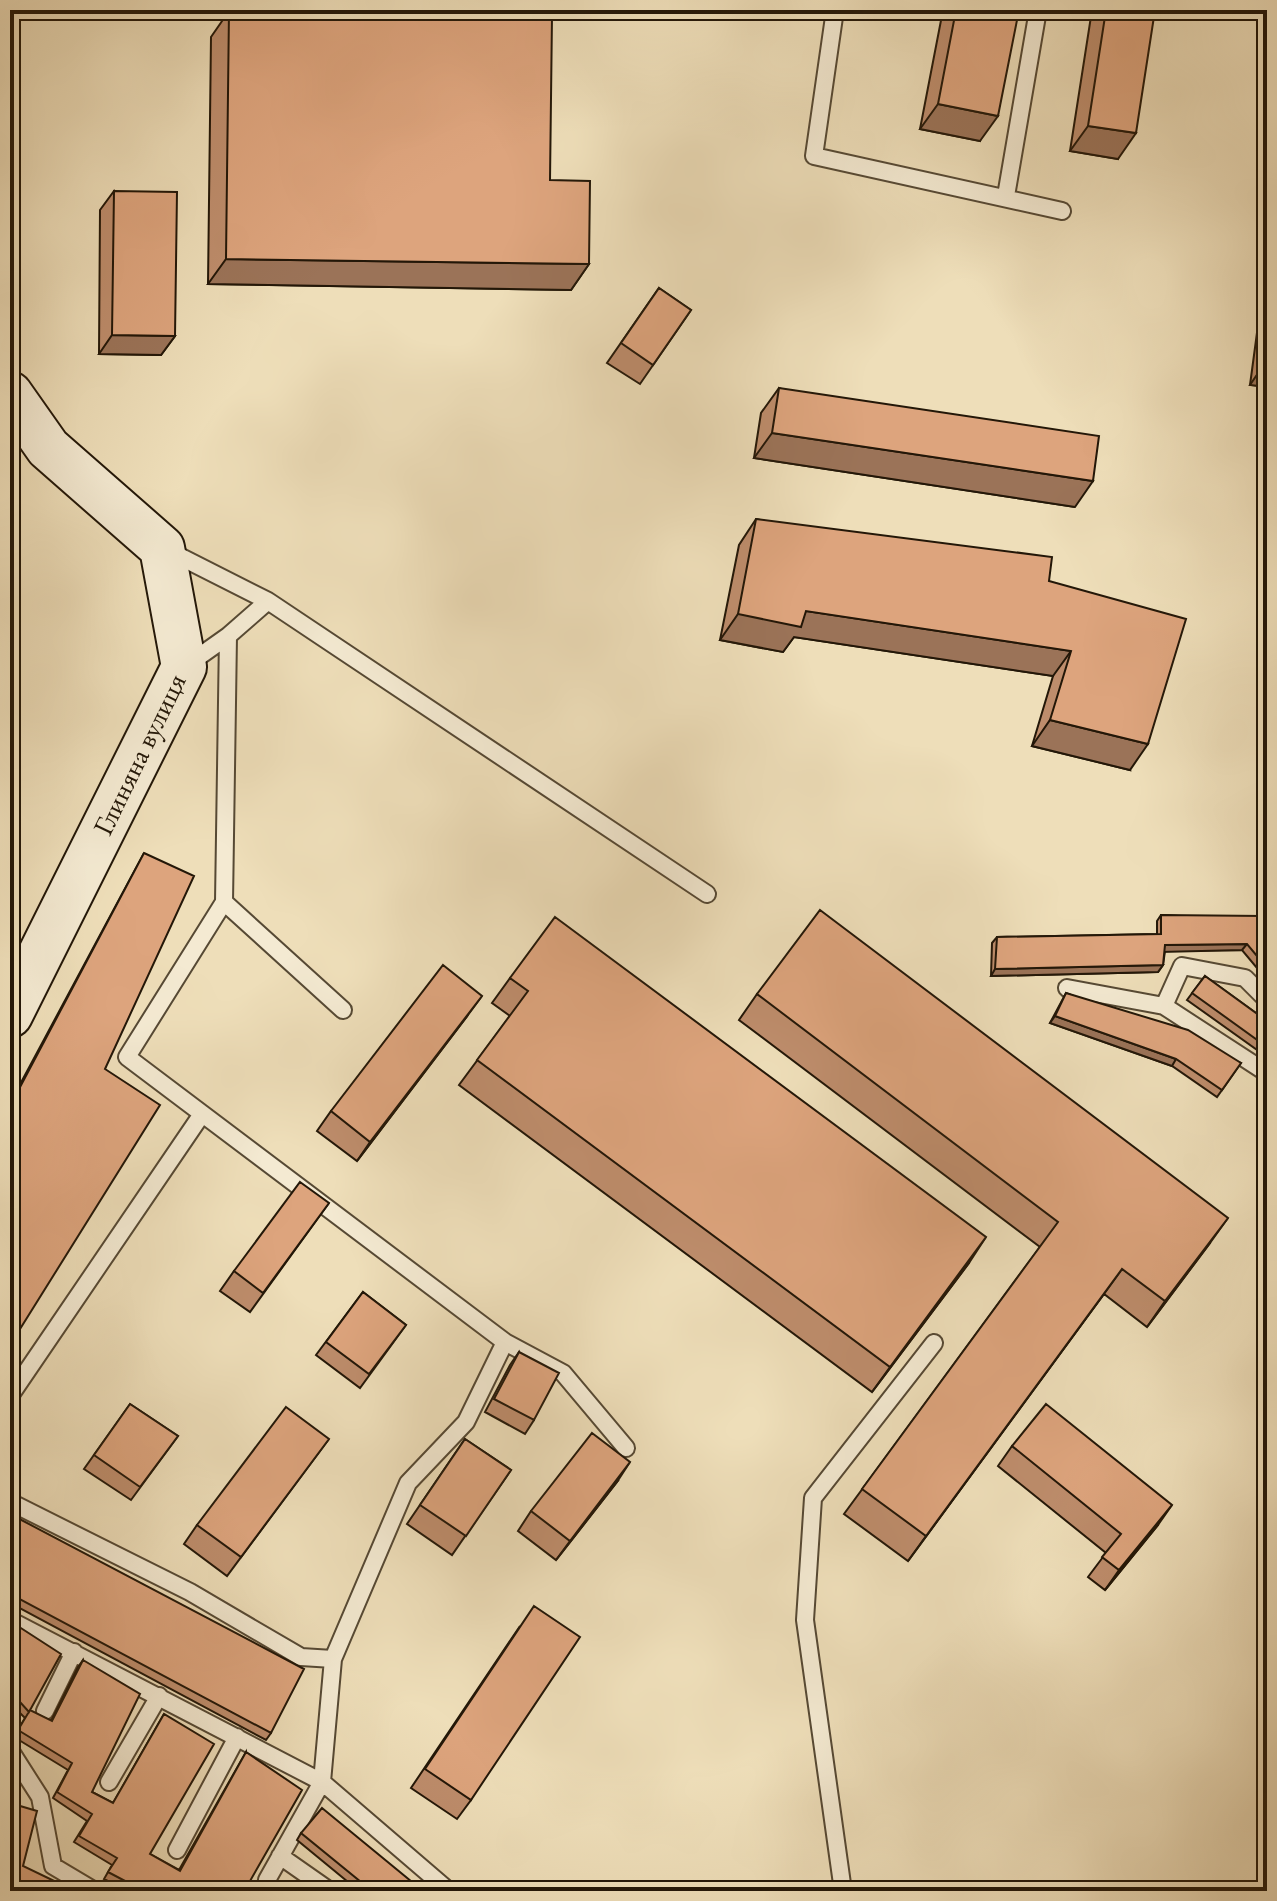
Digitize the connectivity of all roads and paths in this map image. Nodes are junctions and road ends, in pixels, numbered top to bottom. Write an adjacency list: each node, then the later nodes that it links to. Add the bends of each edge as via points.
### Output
1 (835, 10): 3 (lane, via 814,156)
2 (1038, 10): 3 (lane)
3 (1006, 196): 4 (lane)
4 (1062, 211)
5 (10, 394): 6 (street, via 48,448)
6 (162, 548): 7 (lane); 9 (street, Глиняна вулиця)
7 (268, 601): 8 (lane); 10 (lane)
8 (228, 636): 9 (lane); 11 (lane)
9 (184, 667): 16 (street, Глиняна вулиця)
10 (707, 894)
11 (224, 902): 15 (lane); 18 (lane, via 127,1057)
12 (1067, 988): 14 (lane)
13 (1267, 1000): 14 (lane, via 1245,978 1182,966)
14 (1164, 1006): 17 (lane)
15 (343, 1010)
16 (10, 1015)
17 (1267, 1073)
18 (202, 1114): 19 (lane); 21 (lane)
19 (505, 1342): 22 (lane, via 563,1373); 26 (lane, via 466,1422 408,1483)
20 (934, 1343): 39 (lane, via 813,1498 805,1620)
21 (10, 1396)
22 (626, 1448)
23 (10, 1502): 26 (lane, via 190,1592 301,1657)
24 (10, 1620): 25 (lane)
25 (74, 1652): 27 (lane); 28 (lane)
26 (333, 1659): 32 (lane)
27 (159, 1696): 29 (lane); 31 (lane)
28 (45, 1711)
29 (237, 1737): 32 (lane); 33 (lane)
30 (10, 1750): 35 (lane, via 40,1797 53,1866)
31 (109, 1782)
32 (322, 1782): 34 (lane); 38 (lane)
33 (177, 1850)
34 (280, 1856): 36 (lane, via 267,1880); 37 (lane)
35 (95, 1891)
36 (273, 1891)
37 (330, 1891)
38 (449, 1891)
39 (843, 1891)

